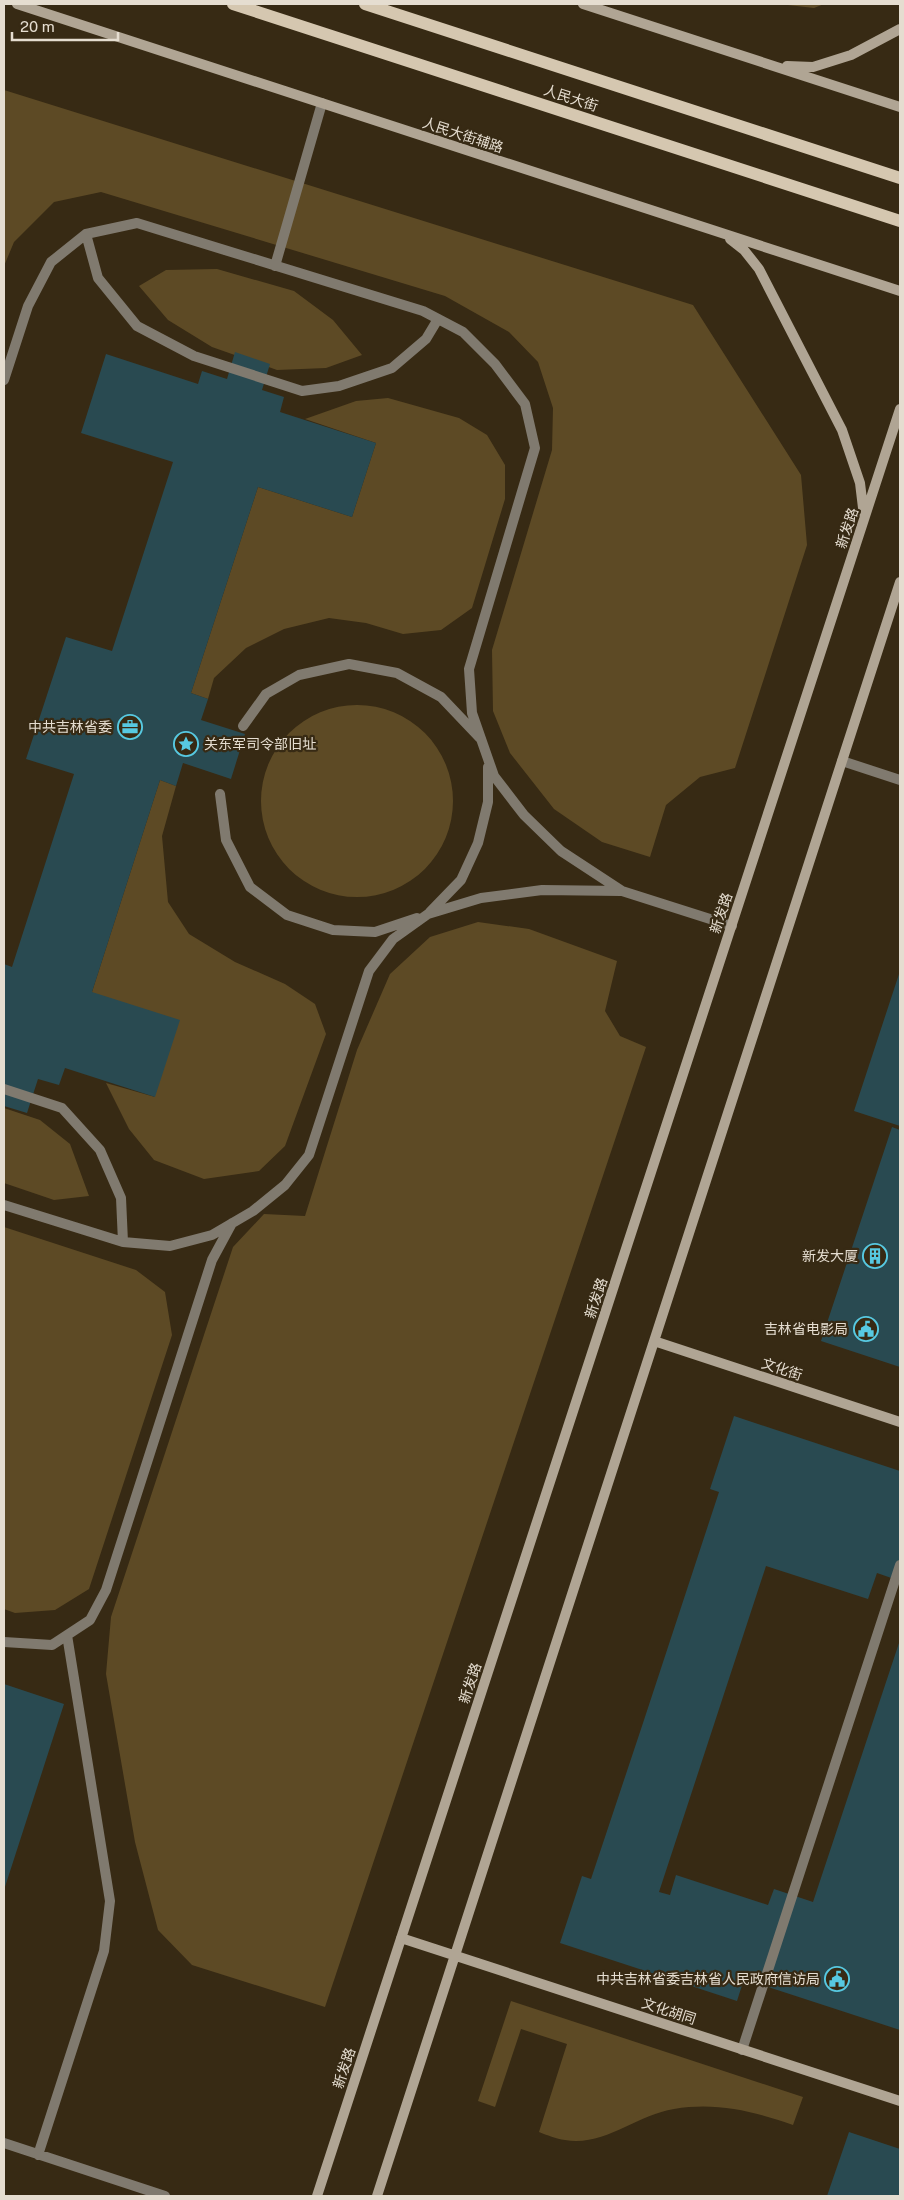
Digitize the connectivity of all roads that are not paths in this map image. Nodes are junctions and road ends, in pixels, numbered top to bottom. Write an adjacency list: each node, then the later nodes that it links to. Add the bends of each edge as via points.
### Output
1 (17, 4): 7 (main road, 人民大街辅路)
2 (233, 4): 10 (main road, 人民大街)
3 (365, 4): 9 (main road, 人民大街)
4 (583, 4): 6 (main road)
5 (900, 29): 6 (main road, via 851,55 813,68)
6 (773, 66): 8 (main road)
7 (322, 103): 11 (main road, 人民大街辅路); 13 (lane)
8 (900, 107)
9 (900, 178)
10 (900, 221)
11 (721, 233): 14 (main road, 人民大街辅路); 18 (main road, via 744,250 759,269 842,430 860,483)
12 (86, 234): 13 (lane, via 137,223); 15 (lane, via 98,278 137,326 194,356 302,392 340,386 392,368 426,340); 16 (lane, via 52,262 28,306)
13 (275, 266): 15 (lane, via 424,311)
14 (900, 291)
15 (438, 319): 21 (lane, via 463,332 495,364 526,404 535,448 469,669 472,713)
16 (4, 380)
17 (900, 409): 18 (main road, 新发路)
18 (864, 519): 28 (main road, 新发路)
19 (900, 582): 23 (main road)
20 (243, 726): 21 (lane, via 266,694 299,675 349,664 397,673 441,697)
21 (482, 741): 22 (lane)
22 (488, 758): 26 (lane, via 494,776 524,815 561,851); 27 (lane, via 488,802 478,843 461,880)
23 (842, 762): 24 (lane); 33 (main road)
24 (900, 780)
25 (220, 794): 27 (lane, via 226,840 250,887 288,915 333,930 375,932)
26 (622, 891): 27 (lane, via 534,891 481,898); 28 (lane)
27 (428, 914): 31 (lane, via 393,939 369,971 309,1155 285,1184 253,1211)
28 (732, 926): 38 (main road, 新发路)
29 (4, 1089): 32 (lane, via 62,1108 100,1150 121,1198)
30 (4, 1205): 32 (lane)
31 (232, 1223): 32 (lane, via 212,1235 170,1246); 36 (lane, via 212,1260 106,1590 90,1620)
32 (122, 1242)
33 (654, 1341): 34 (main road, 文化街); 39 (main road)
34 (900, 1422)
35 (900, 1565): 40 (lane)
36 (67, 1635): 37 (lane, via 52,1645); 43 (lane, via 110,1901 104,1951)
37 (4, 1642)
38 (401, 1938): 39 (main road, 文化胡同); 45 (main road, 新发路)
39 (455, 1956): 40 (main road, 文化胡同); 46 (main road)
40 (742, 2050): 41 (main road, 文化胡同)
41 (900, 2101)
42 (4, 2143): 43 (lane)
43 (38, 2155): 44 (lane)
44 (165, 2196)
45 (317, 2196)
46 (377, 2196)

